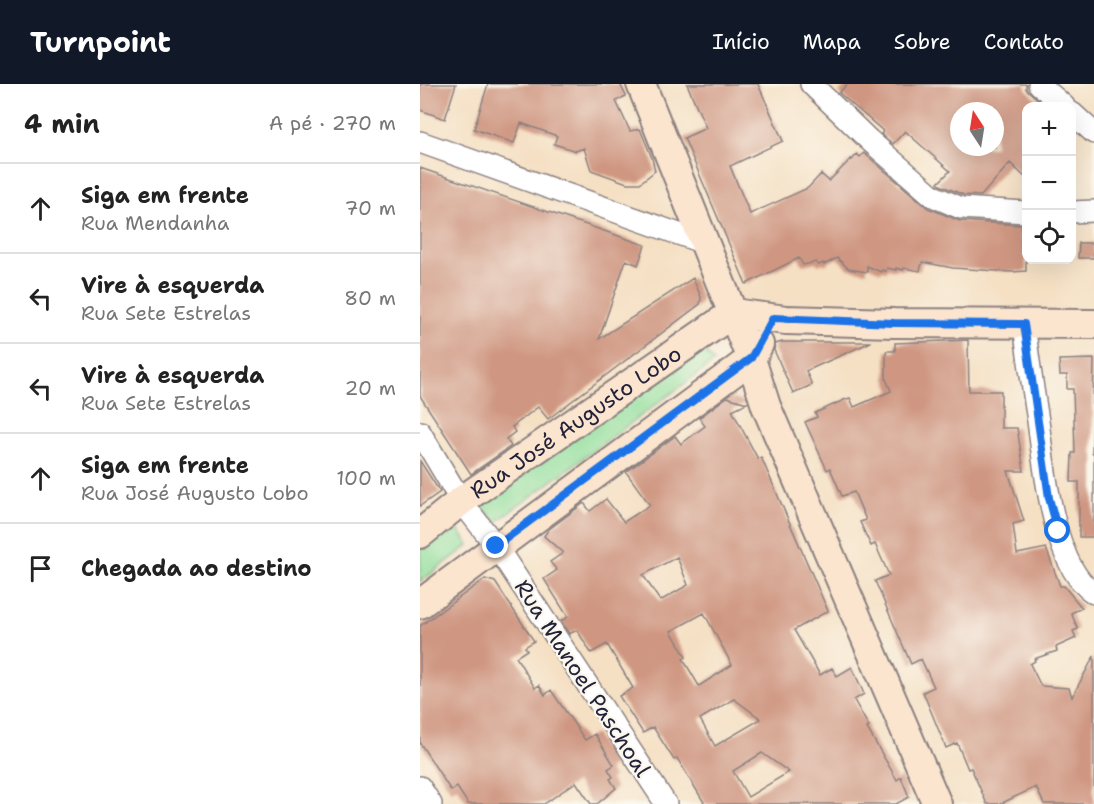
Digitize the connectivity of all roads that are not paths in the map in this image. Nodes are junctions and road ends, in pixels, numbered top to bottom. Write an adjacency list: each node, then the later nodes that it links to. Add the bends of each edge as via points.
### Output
1 (641, 84): 11 (street)
2 (811, 84): 9 (street, via 933,196 961,208)
3 (1039, 84): 4 (street)
4 (1059, 102)
5 (1076, 117): 6 (street)
6 (1094, 133)
7 (420, 142): 11 (street)
8 (1094, 211): 10 (street)
9 (1022, 212)
10 (1076, 212)
11 (704, 243): 12 (street)
12 (733, 313): 13 (street); 16 (street); 18 (street, Rua José Augusto Lobo)
13 (773, 318): 14 (street); 16 (street)
14 (1024, 324): 15 (street); 21 (street, via 1049,498 1071,565 1086,588)
15 (1094, 324)
16 (751, 358): 20 (street); 26 (street, via 766,406)
17 (420, 432): 18 (street, Rua Manoel Paschoal)
18 (461, 501): 19 (street, Rua José Augusto Lobo); 20 (street, Rua Manoel Paschoal)
19 (420, 534)
20 (496, 546): 22 (street); 25 (street, Rua Manoel Paschoal)
21 (1094, 593)
22 (420, 604)
23 (420, 787): 24 (street)
24 (431, 804)
25 (666, 804)
26 (937, 804)

